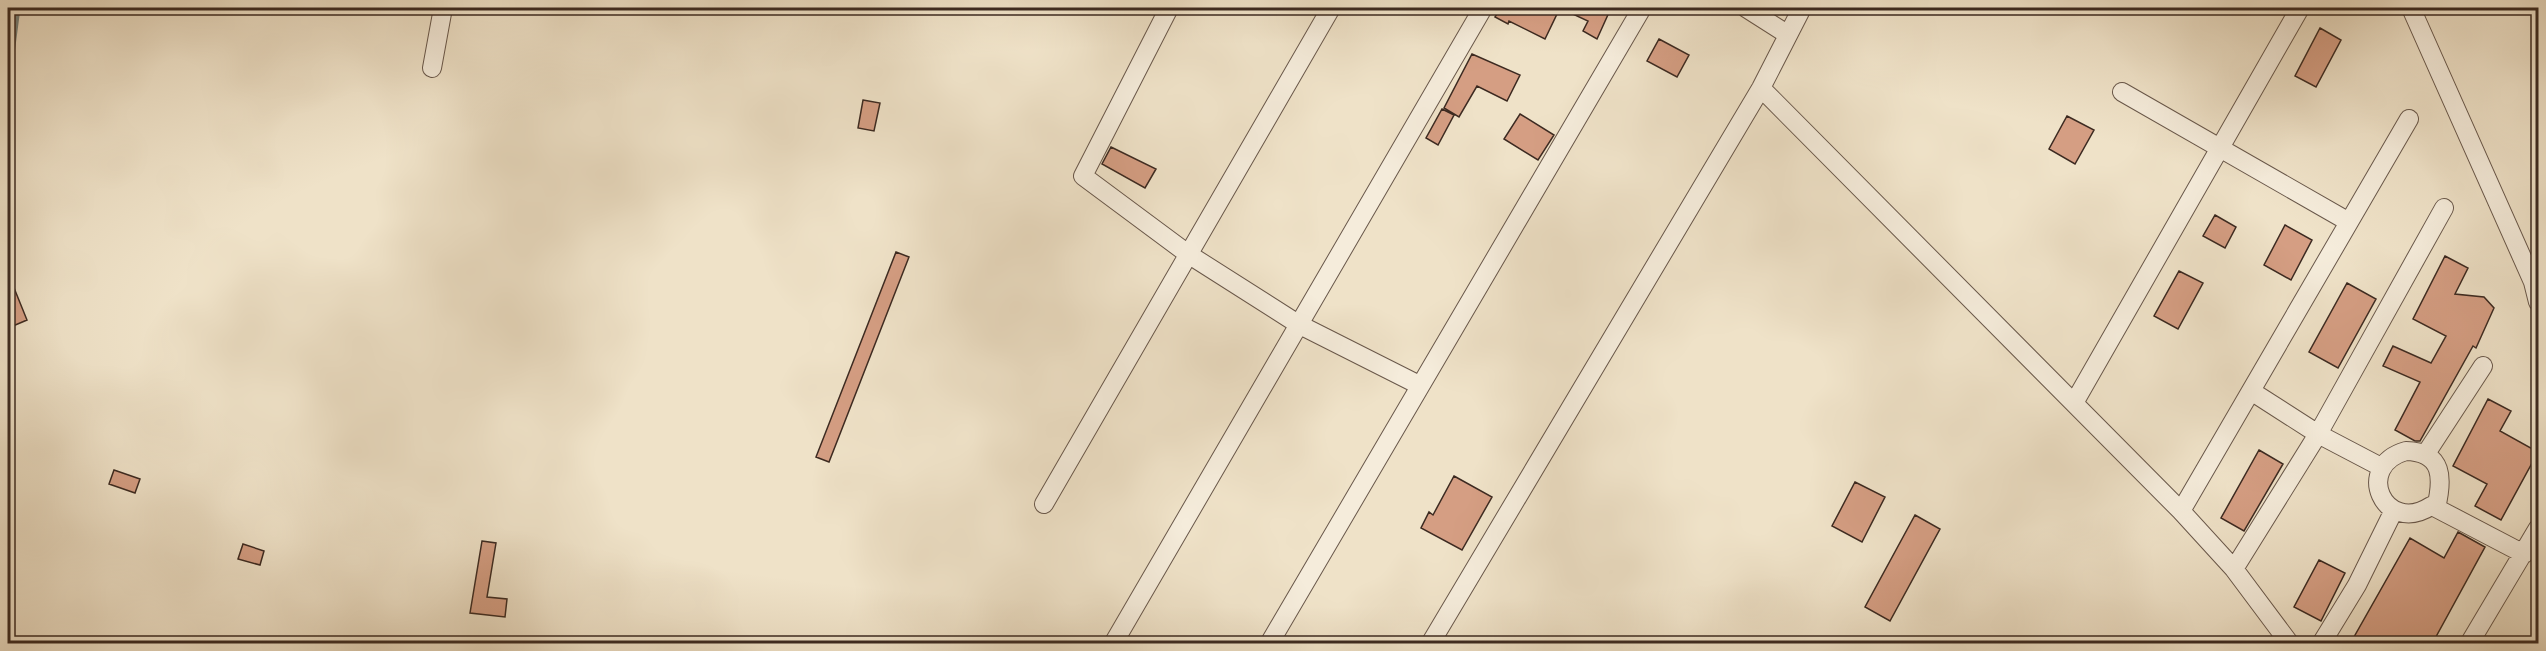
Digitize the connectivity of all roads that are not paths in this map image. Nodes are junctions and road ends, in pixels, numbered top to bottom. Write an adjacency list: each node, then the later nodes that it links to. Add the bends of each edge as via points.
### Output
1 (443, 8): 11 (street)
2 (1169, 8): 18 (street, via 1083,176)
3 (1331, 8): 18 (street)
4 (1483, 8): 20 (street)
5 (1642, 8): 22 (street)
6 (1746, 8): 10 (street)
7 (1802, 8): 10 (street)
8 (2300, 8): 15 (street)
9 (2411, 8): 19 (street, via 2533,282)
10 (1787, 34): 12 (street)
11 (432, 68)
12 (1761, 88): 24 (street); 37 (street)
13 (2122, 92): 15 (street)
14 (2409, 119): 17 (street)
15 (2220, 148): 17 (street); 24 (street)
16 (2444, 208): 25 (street)
17 (2349, 222): 23 (street)
18 (1188, 254): 20 (street); 28 (street)
19 (2538, 302)
20 (1298, 324): 22 (street); 35 (street)
21 (2483, 366): 26 (street)
22 (1419, 385): 36 (street)
23 (2251, 391): 25 (street); 31 (street)
24 (2074, 403): 31 (street)
25 (2318, 434): 27 (street); 34 (street)
26 (2425, 455): 27 (street, via 2416,451 2396,454); 29 (street, via 2438,469 2441,479)
27 (2381, 467): 30 (street, via 2378,487)
28 (1044, 504)
29 (2436, 508): 30 (street, via 2431,506 2413,514); 33 (street)
30 (2394, 510): 39 (street, via 2357,585)
31 (2181, 512): 34 (street)
32 (2538, 528): 33 (street)
33 (2524, 554): 40 (street)
34 (2234, 569): 38 (street)
35 (1113, 644)
36 (1269, 644)
37 (1430, 644)
38 (2290, 644)
39 (2321, 644)
40 (2469, 644)

